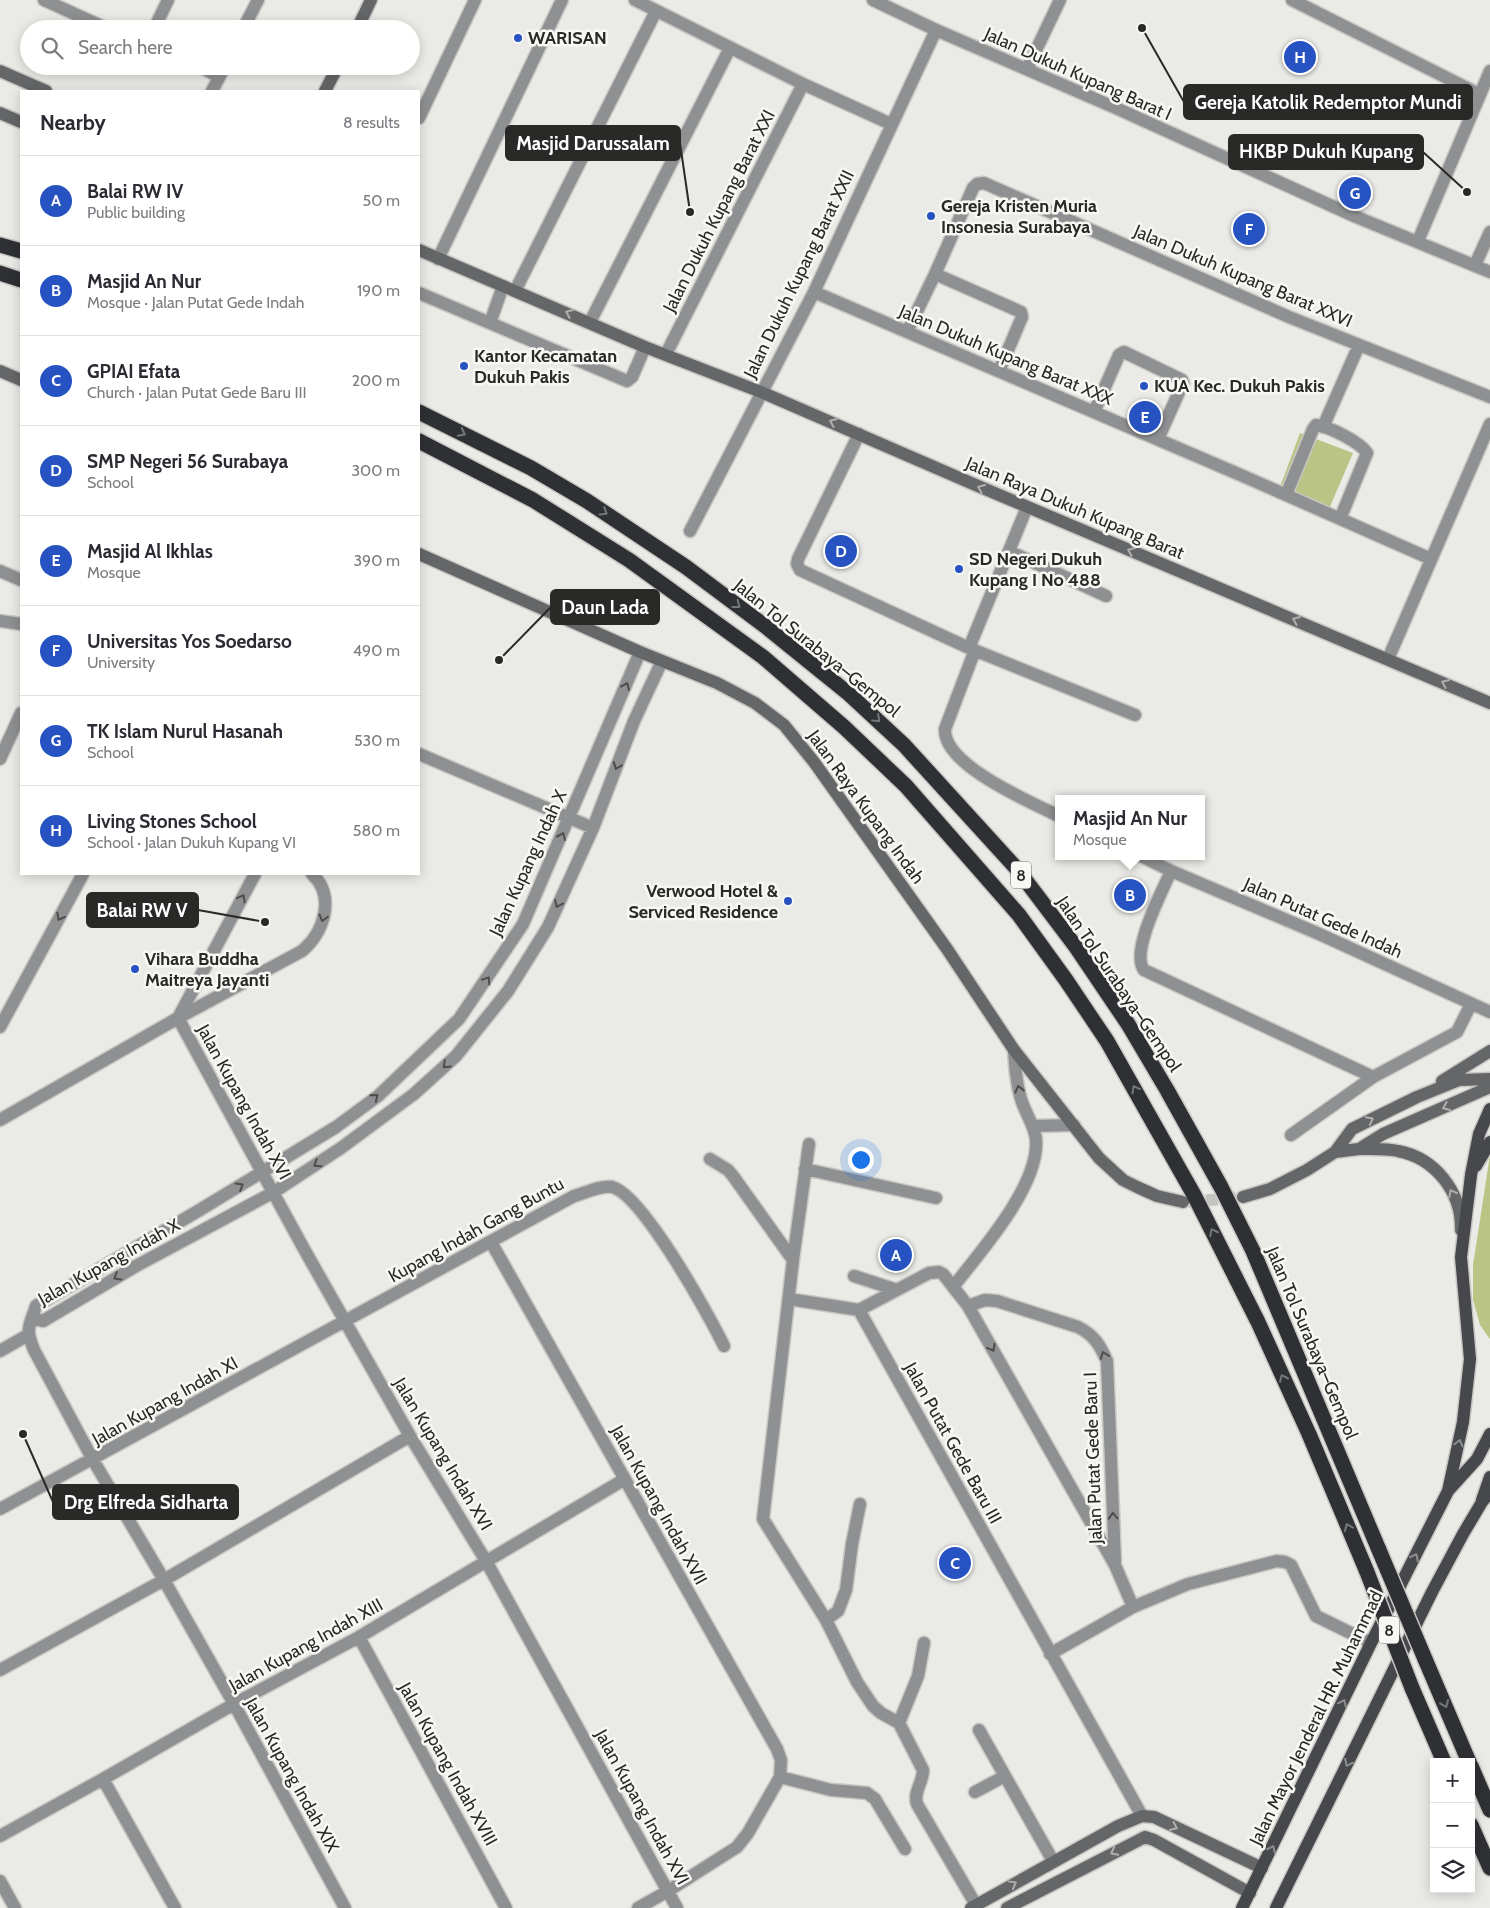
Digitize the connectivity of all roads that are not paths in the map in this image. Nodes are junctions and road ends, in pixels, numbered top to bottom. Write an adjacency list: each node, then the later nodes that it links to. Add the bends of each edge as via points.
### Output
1 (44, 0): 11 (street)
2 (168, 0): 14 (street)
3 (258, 0): 15 (street)
4 (371, 0): 16 (street)
5 (475, 0): 30 (street)
6 (562, 0): 38 (street)
7 (635, 0): 12 (street)
8 (873, 0): 17 (street, Jalan Dukuh Kupang Barat I)
9 (1060, 0): 19 (street)
10 (1292, 0): 25 (street)
11 (72, 6): 13 (street)
12 (656, 11): 18 (street); 45 (street)
13 (94, 20)
14 (158, 20)
15 (248, 20)
16 (361, 20)
17 (936, 30): 19 (street, Jalan Dukuh Kupang Barat I); 32 (street, Jalan Dukuh Kupang Barat XXII)
18 (730, 48): 24 (street); 48 (street)
19 (1027, 69): 34 (street, Jalan Dukuh Kupang Barat I, via 1354,216)
20 (0, 71): 26 (street)
21 (1490, 71): 25 (street)
22 (220, 75): 27 (street)
23 (333, 75): 28 (street)
24 (804, 84): 32 (street); 53 (street, Jalan Dukuh Kupang Barat XXI)
25 (1484, 89): 34 (street)
26 (44, 90)
27 (213, 90)
28 (326, 90)
29 (0, 113): 31 (street)
30 (420, 116)
31 (20, 122)
32 (891, 124): 46 (street, Jalan Dukuh Kupang Barat XXII)
33 (1490, 232): 39 (street)
34 (1418, 241): 39 (street, Jalan Dukuh Kupang Barat I)
35 (0, 244): 37 (highway)
36 (420, 250): 38 (street, Jalan Raya Dukuh Kupang Barat)
37 (20, 251)
38 (438, 259): 44 (street, Jalan Raya Dukuh Kupang Barat)
39 (1475, 264): 40 (street, Jalan Dukuh Kupang Barat I)
40 (1490, 272)
41 (0, 273): 43 (highway)
42 (935, 274): 50 (street); 51 (street, Jalan Dukuh Kupang Barat XXVI, via 974,188 977,184 984,184); 54 (street, via 1021,312 1022,317)
43 (20, 280)
44 (503, 286): 45 (street, Jalan Raya Dukuh Kupang Barat); 49 (street)
45 (515, 291): 48 (street, Jalan Raya Dukuh Kupang Barat, one-way to 45)
46 (814, 292): 50 (street, Jalan Dukuh Kupang Barat XXX); 57 (street, Jalan Dukuh Kupang Barat XXII)
47 (420, 293): 49 (street)
48 (590, 322): 52 (street, Jalan Raya Dukuh Kupang Barat)
49 (490, 323): 52 (street, via 626,380 632,377)
50 (907, 332): 54 (street, Jalan Dukuh Kupang Barat XXX)
51 (1359, 344): 58 (street, Jalan Dukuh Kupang Barat XXVI); 62 (street)
52 (645, 347): 53 (street, Jalan Raya Dukuh Kupang Barat)
53 (666, 354): 57 (street, Jalan Raya Dukuh Kupang Barat)
54 (1000, 371): 60 (street, Jalan Dukuh Kupang Barat XXX)
55 (0, 372): 56 (street)
56 (20, 380)
57 (761, 392): 63 (street, Jalan Raya Dukuh Kupang Barat, one-way to 57); 69 (street, Jalan Dukuh Kupang Barat XXII)
58 (1490, 397)
59 (420, 412): 166 (highway, Jalan Tol Surabaya–Gempol / 8, one-way to 166, bridge, via 531,468 594,506 686,567 765,626 849,694 904,745 1017,869 1076,947 1128,1024 1221,1187 1253,1251)
60 (1094, 412): 64 (street, Jalan Dukuh Kupang Barat XXX); 64 (street, via 1124,352 1183,382)
61 (1490, 424): 72 (street)
62 (1323, 426): 66 (street, via 1313,429); 68 (street, via 1360,445 1367,453)
63 (860, 434): 67 (street, Jalan Raya Dukuh Kupang Barat, one-way to 63); 78 (street, via 798,559 800,570)
64 (1158, 439): 66 (street, Jalan Dukuh Kupang Barat XXX)
65 (420, 441): 165 (highway, 8, one-way to 65, bridge, via 1309,1434 1258,1322 1194,1195 1107,1041 1019,915 906,786 764,657 629,560 533,500)
66 (1286, 494): 68 (street, Jalan Dukuh Kupang Barat XXX)
67 (1027, 507): 70 (street); 80 (street, Jalan Raya Dukuh Kupang Barat, one-way to 67)
68 (1340, 518): 72 (street, Jalan Dukuh Kupang Barat XXX)
69 (690, 531)
70 (1009, 551): 75 (street); 78 (street)
71 (420, 554): 79 (street, Jalan Raya Kupang Indah)
72 (1431, 558): 80 (street)
73 (0, 571): 74 (street)
74 (20, 580)
75 (1106, 596)
76 (0, 621): 77 (street)
77 (20, 624)
78 (972, 649): 84 (street); 88 (street, via 945,728 949,746 961,760 1006,790)
79 (640, 652): 81 (street, Jalan Raya Kupang Indah); 89 (street, Jalan Kupang Indah X, one-way to 79)
80 (1388, 659): 82 (street, Jalan Raya Dukuh Kupang Barat, one-way to 80)
81 (662, 661): 90 (street, Jalan Kupang Indah X, one-way to 90, via 634,721); 102 (street, Jalan Raya Kupang Indah, via 717,683 755,704 784,726 814,762 947,949)
82 (1490, 703)
83 (20, 714): 85 (street)
84 (1135, 715)
85 (4, 738): 87 (street)
86 (420, 754): 89 (street)
87 (0, 759)
88 (1055, 814)
89 (570, 818): 90 (street); 100 (street, Jalan Kupang Indah X, one-way to 89, via 523,924)
90 (593, 828): 101 (street, Jalan Kupang Indah X, one-way to 101, via 548,926 508,991)
91 (1149, 860): 92 (street, Jalan Putat Gede Indah)
92 (1171, 871): 96 (street, Jalan Putat Gede Indah, via 1317,932); 104 (street, via 1144,934 1139,957 1144,970)
93 (82, 875): 99 (street, one-way to 99)
94 (254, 875): 98 (street, one-way to 94)
95 (313, 875): 98 (street, one-way to 98, via 324,896 325,913 311,944)
96 (1471, 1004): 97 (street, Jalan Putat Gede Indah); 104 (street, via 1457,1032)
97 (1490, 1012)
98 (178, 1018): 109 (street); 119 (street, Jalan Kupang Indah XVI)
99 (0, 1027)
100 (452, 1027): 101 (street); 119 (street, Jalan Kupang Indah X, one-way to 100, via 371,1101)
101 (466, 1043): 121 (street, Jalan Kupang Indah X, one-way to 121, via 414,1094 342,1148)
102 (1014, 1050): 110 (street, Jalan Raya Kupang Indah); 111 (street, one-way to 102, via 1021,1100)
103 (1490, 1051): 107 (street)
104 (1373, 1077): 112 (street)
105 (1490, 1079): 107 (street, via 1459,1080)
106 (1490, 1087): 115 (street, one-way to 115, via 1383,1134)
107 (1417, 1097): 116 (street, one-way to 107, via 1352,1129)
108 (1490, 1109): 120 (main road, via 1479,1134)
109 (0, 1120)
110 (1074, 1125): 111 (street); 124 (street, Jalan Raya Kupang Indah, via 1100,1158 1123,1180 1157,1196)
111 (1033, 1126): 133 (street, via 1036,1139 1031,1171 1004,1219)
112 (1291, 1135)
113 (1490, 1142): 120 (main road)
114 (808, 1144): 118 (street)
115 (1359, 1149): 116 (street); 129 (street, one-way to 115, via 1459,1208 1451,1189 1438,1172 1410,1154)
116 (1335, 1152): 122 (street, via 1270,1189)
117 (710, 1159): 130 (street, via 733,1176)
118 (804, 1169): 123 (street); 130 (street)
119 (264, 1172): 121 (street, Jalan Kupang Indah XVI); 125 (street, Jalan Kupang Indah X, one-way to 119)
120 (1471, 1175): 129 (main road)
121 (274, 1192): 126 (street, Jalan Kupang Indah X); 139 (street, Jalan Kupang Indah XVI)
122 (1243, 1197)
123 (936, 1198)
124 (1183, 1202)
125 (190, 1215): 126 (street); 128 (street, Jalan Kupang Indah X)
126 (199, 1233): 131 (street, Jalan Kupang Indah X)
127 (491, 1242): 139 (street, Kupang Indah Gang Buntu); 141 (street, Kupang Indah Gang Buntu, via 570,1198 609,1187 636,1205 654,1227); 147 (street, Jalan Kupang Indah XVII)
128 (126, 1252): 131 (street); 138 (street, Jalan Kupang Indah X, via 36,1306)
129 (1461, 1257): 148 (main road, one-way to 129, via 1463,1422 1470,1359)
130 (793, 1260): 135 (street)
131 (136, 1266): 138 (street, Jalan Kupang Indah X, one-way to 138, via 43,1321)
132 (854, 1276): 134 (street)
133 (953, 1287): 134 (street, via 943,1274 934,1272); 136 (street)
134 (897, 1290): 137 (street)
135 (789, 1299): 137 (street); 156 (street, via 763,1519)
136 (968, 1306): 153 (street, one-way to 153); 153 (street, Jalan Putat Gede Baru I, one-way to 136, via 1107,1361 1100,1345 1078,1327 997,1301 985,1300)
137 (859, 1310): 160 (street, Jalan Putat Gede Baru III)
138 (32, 1318): 140 (street)
139 (346, 1321): 144 (street, Jalan Kupang Indah XVI); 145 (street, Jalan Kupang Indah XI)
140 (28, 1335): 142 (street); 145 (street, Jalan Kupang Indah XIX)
141 (724, 1346)
142 (0, 1351)
143 (1490, 1434): 148 (main road, via 1477,1459)
144 (410, 1436): 152 (street, Jalan Kupang Indah XVI); 154 (street)
145 (93, 1460): 151 (street, Jalan Kupang Indah XI); 154 (street, Jalan Kupang Indah XIX)
146 (1490, 1477): 149 (main road)
147 (625, 1479): 152 (street, Jalan Kupang Indah XIII); 170 (street, Jalan Kupang Indah XVII, via 776,1749 781,1760)
148 (1448, 1490): 159 (main road, Jalan Mayor Jenderal HR. Muhammad, one-way to 148)
149 (1486, 1497): 192 (main road, one-way to 192, via 1432,1592)
150 (860, 1504): 156 (street, via 846,1590 838,1611)
151 (0, 1509)
152 (486, 1561): 157 (street, Jalan Kupang Indah XIII); 181 (street, Jalan Kupang Indah XVI)
153 (1115, 1565): 155 (street)
154 (164, 1580): 161 (street); 162 (street, Jalan Kupang Indah XIX)
155 (1133, 1607): 159 (street, via 1188,1584 1281,1561 1291,1565 1316,1616); 160 (street)
156 (826, 1620): 163 (street, via 866,1698 881,1713)
157 (359, 1637): 162 (street, Jalan Kupang Indah XIII); 187 (street, Jalan Kupang Indah XVIII)
158 (924, 1643): 163 (street, via 918,1676)
159 (1371, 1643): 178 (main road, Jalan Mayor Jenderal HR. Muhammad, one-way to 159)
160 (1050, 1654): 173 (street, Jalan Putat Gede Baru III)
161 (0, 1670)
162 (234, 1704): 169 (street, Jalan Kupang Indah XIII); 186 (street, Jalan Kupang Indah XIX)
163 (899, 1723): 183 (street, via 922,1770 917,1804)
164 (979, 1730): 168 (street)
165 (1442, 1758)
166 (1467, 1758)
167 (1475, 1775): 172 (highway)
168 (1005, 1776): 171 (street); 177 (street)
169 (104, 1779): 175 (street, Jalan Kupang Indah XIII); 185 (street)
170 (777, 1782): 176 (street, via 867,1793 875,1799); 181 (street, via 737,1847)
171 (975, 1792)
172 (1490, 1810)
173 (1142, 1816): 177 (street); 178 (street, one-way to 178, via 1154,1817)
174 (1475, 1834): 179 (highway)
175 (0, 1836)
176 (905, 1849)
177 (1053, 1861): 183 (street, one-way to 177)
178 (1262, 1868): 182 (main road, Jalan Mayor Jenderal HR. Muhammad)
179 (1490, 1868)
180 (0, 1881): 184 (street)
181 (668, 1891): 188 (street); 189 (street, Jalan Kupang Indah XVI)
182 (1250, 1893): 190 (street, one-way to 190, via 1145,1837); 191 (main road, Jalan Mayor Jenderal HR. Muhammad)
183 (974, 1906)
184 (15, 1908)
185 (174, 1908)
186 (345, 1908)
187 (506, 1908)
188 (638, 1908)
189 (677, 1908)
190 (1007, 1908)
191 (1242, 1908)
192 (1276, 1908)

